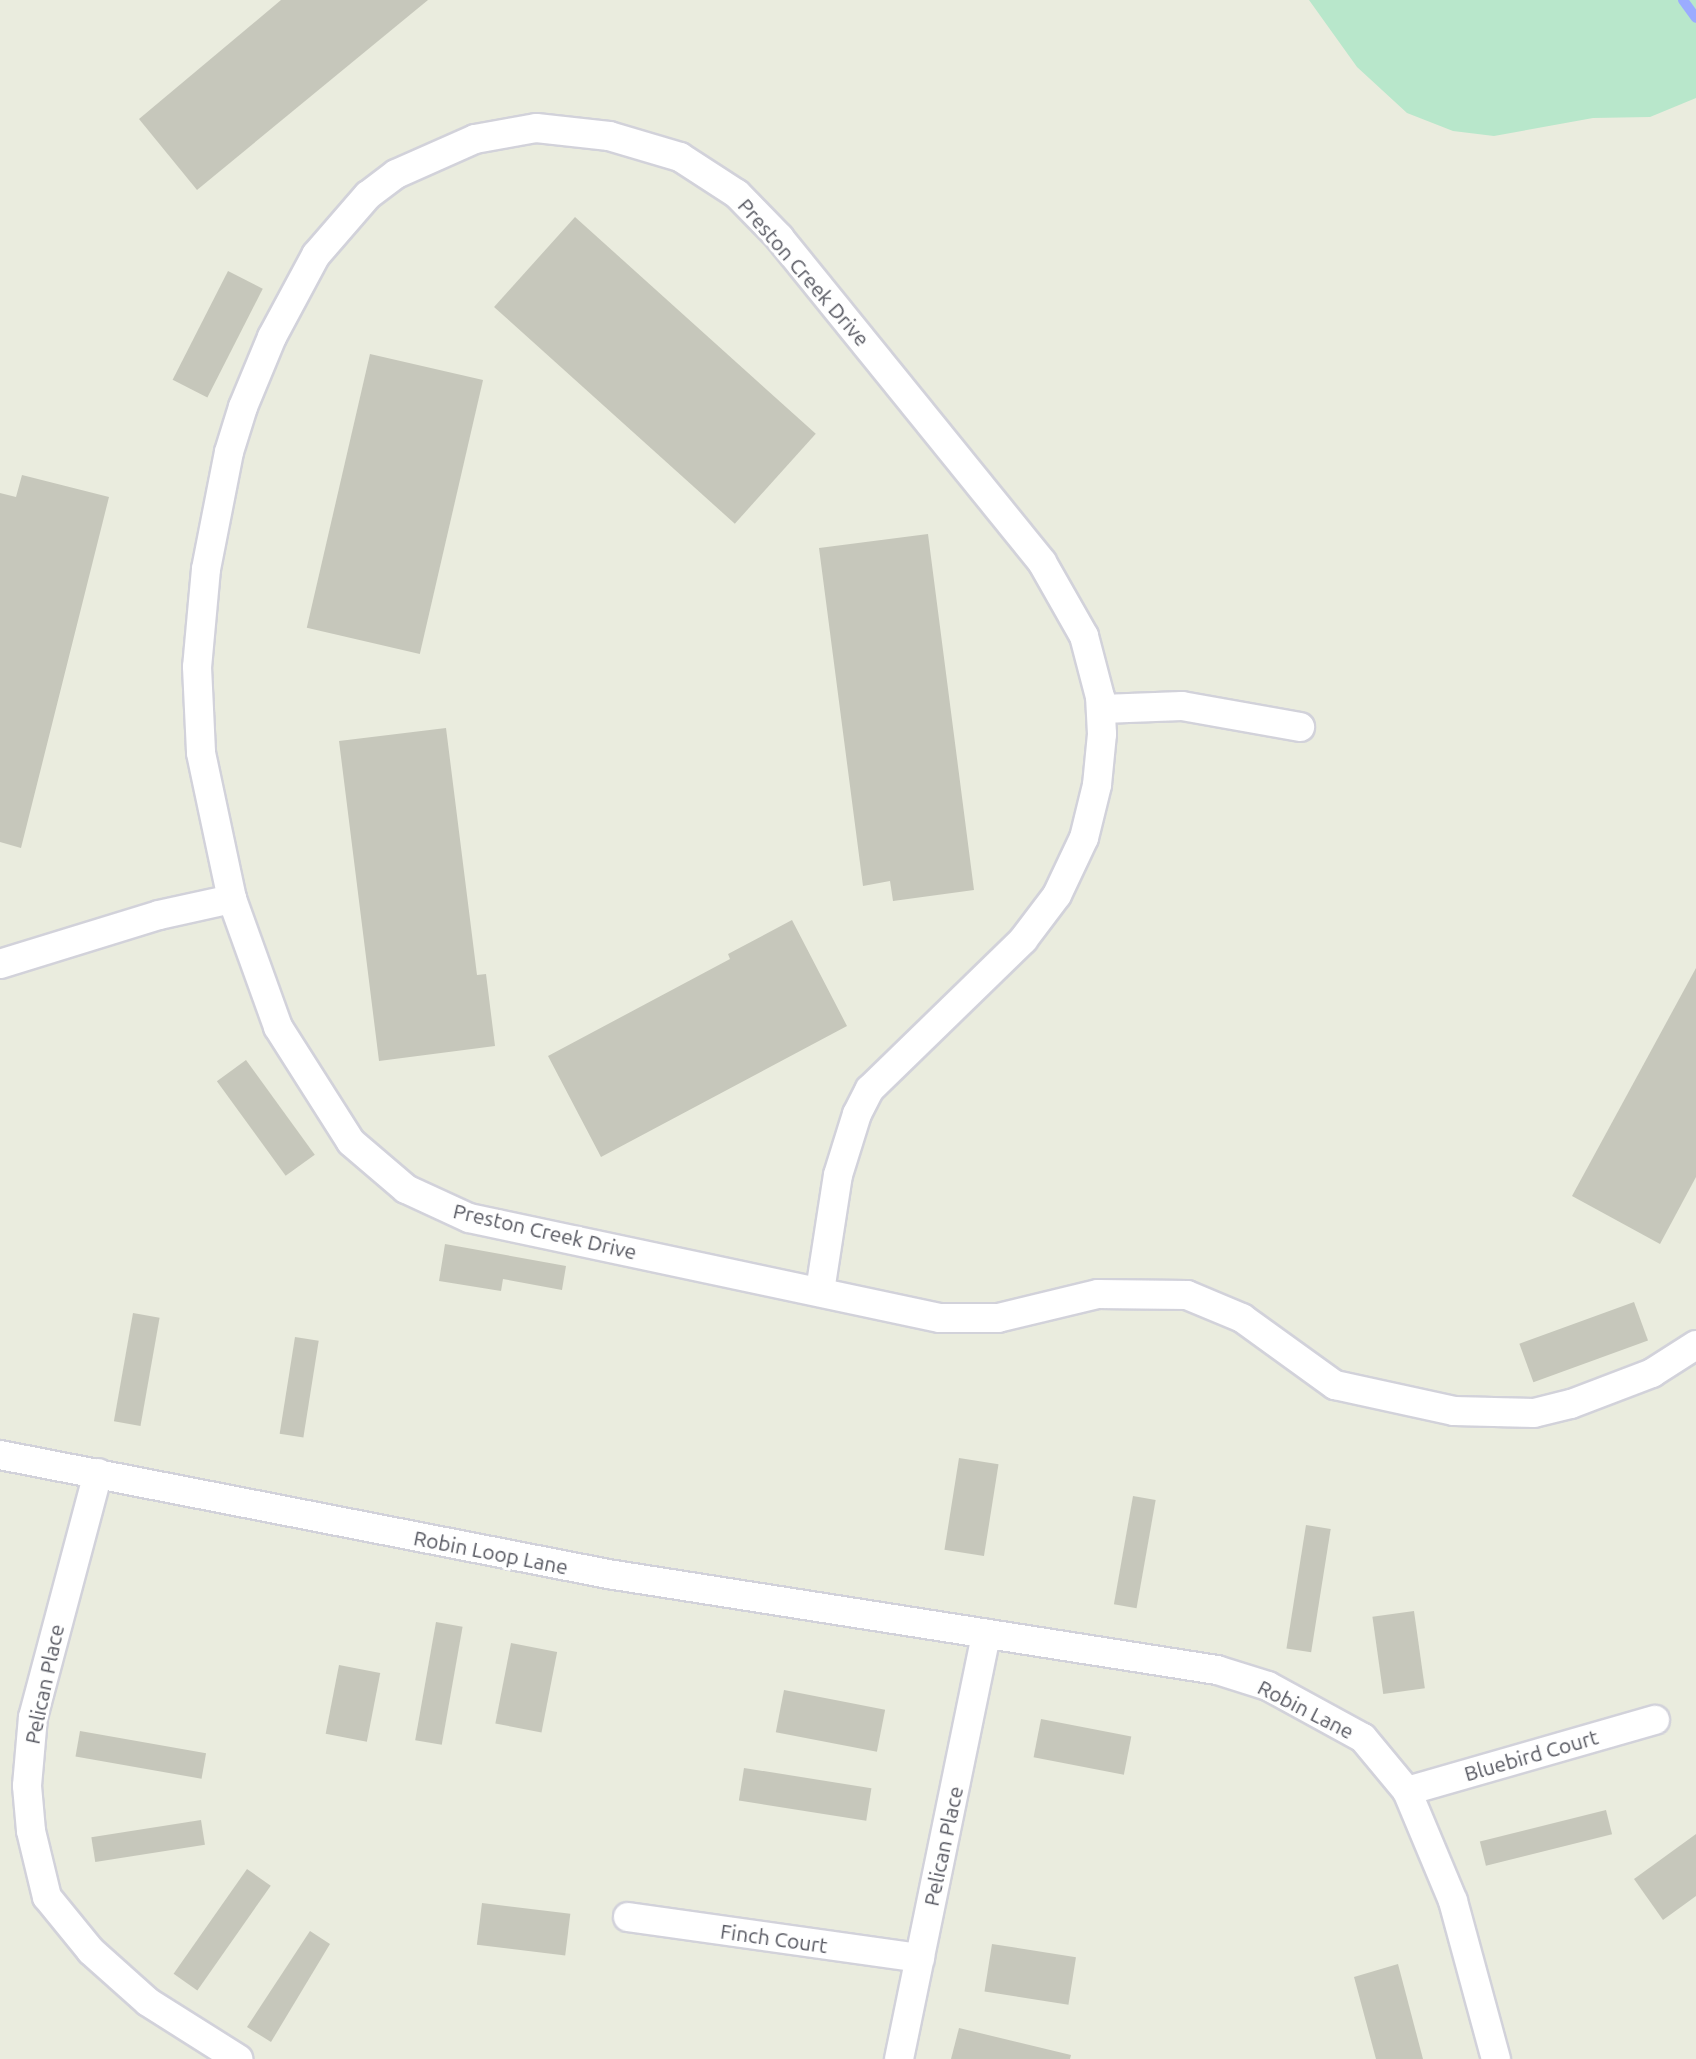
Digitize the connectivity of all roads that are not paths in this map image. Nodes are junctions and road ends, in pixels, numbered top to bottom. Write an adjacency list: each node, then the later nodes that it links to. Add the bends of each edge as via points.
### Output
1 (1102, 709): 2 (street, via 1182,706); 3 (street, Preston Creek Drive, via 1084,636 1061,588 758,213 706,171 648,144 572,130 508,131 416,163 368,195 342,222 298,287 243,407 210,545 197,667 201,753); 5 (street, Preston Creek Drive, via 1101,757 1092,811 1057,895 1023,940 892,1064 857,1114 838,1175)
2 (1300, 727)
3 (232, 898): 4 (street, via 159,915); 5 (street, Preston Creek Drive, via 265,997 293,1056 351,1142 406,1189 469,1218)
4 (0, 964)
5 (820, 1291): 6 (street, Preston Creek Drive, via 971,1321 1098,1294 1187,1295 1242,1318 1335,1385 1454,1411 1497,1415 1534,1413 1616,1390)
6 (1696, 1345)
7 (0, 1455): 8 (street, Robin Loop Lane)
8 (98, 1473): 9 (street, Robin Loop Lane, via 608,1574); 14 (street, Pelican Place, via 33,1717 27,1786 31,1831 47,1898 91,1951 148,2002)
9 (986, 1633): 11 (street, Robin Lane, via 1217,1670 1268,1686 1363,1738); 13 (street, Pelican Place)
10 (1655, 1720): 11 (street, Bluebird Court)
11 (1407, 1791): 16 (street, Robin Lane, via 1453,1901)
12 (628, 1917): 13 (street, Finch Court)
13 (920, 1958): 15 (street, Pelican Place)
14 (238, 2059)
15 (899, 2059)
16 (1496, 2059)

